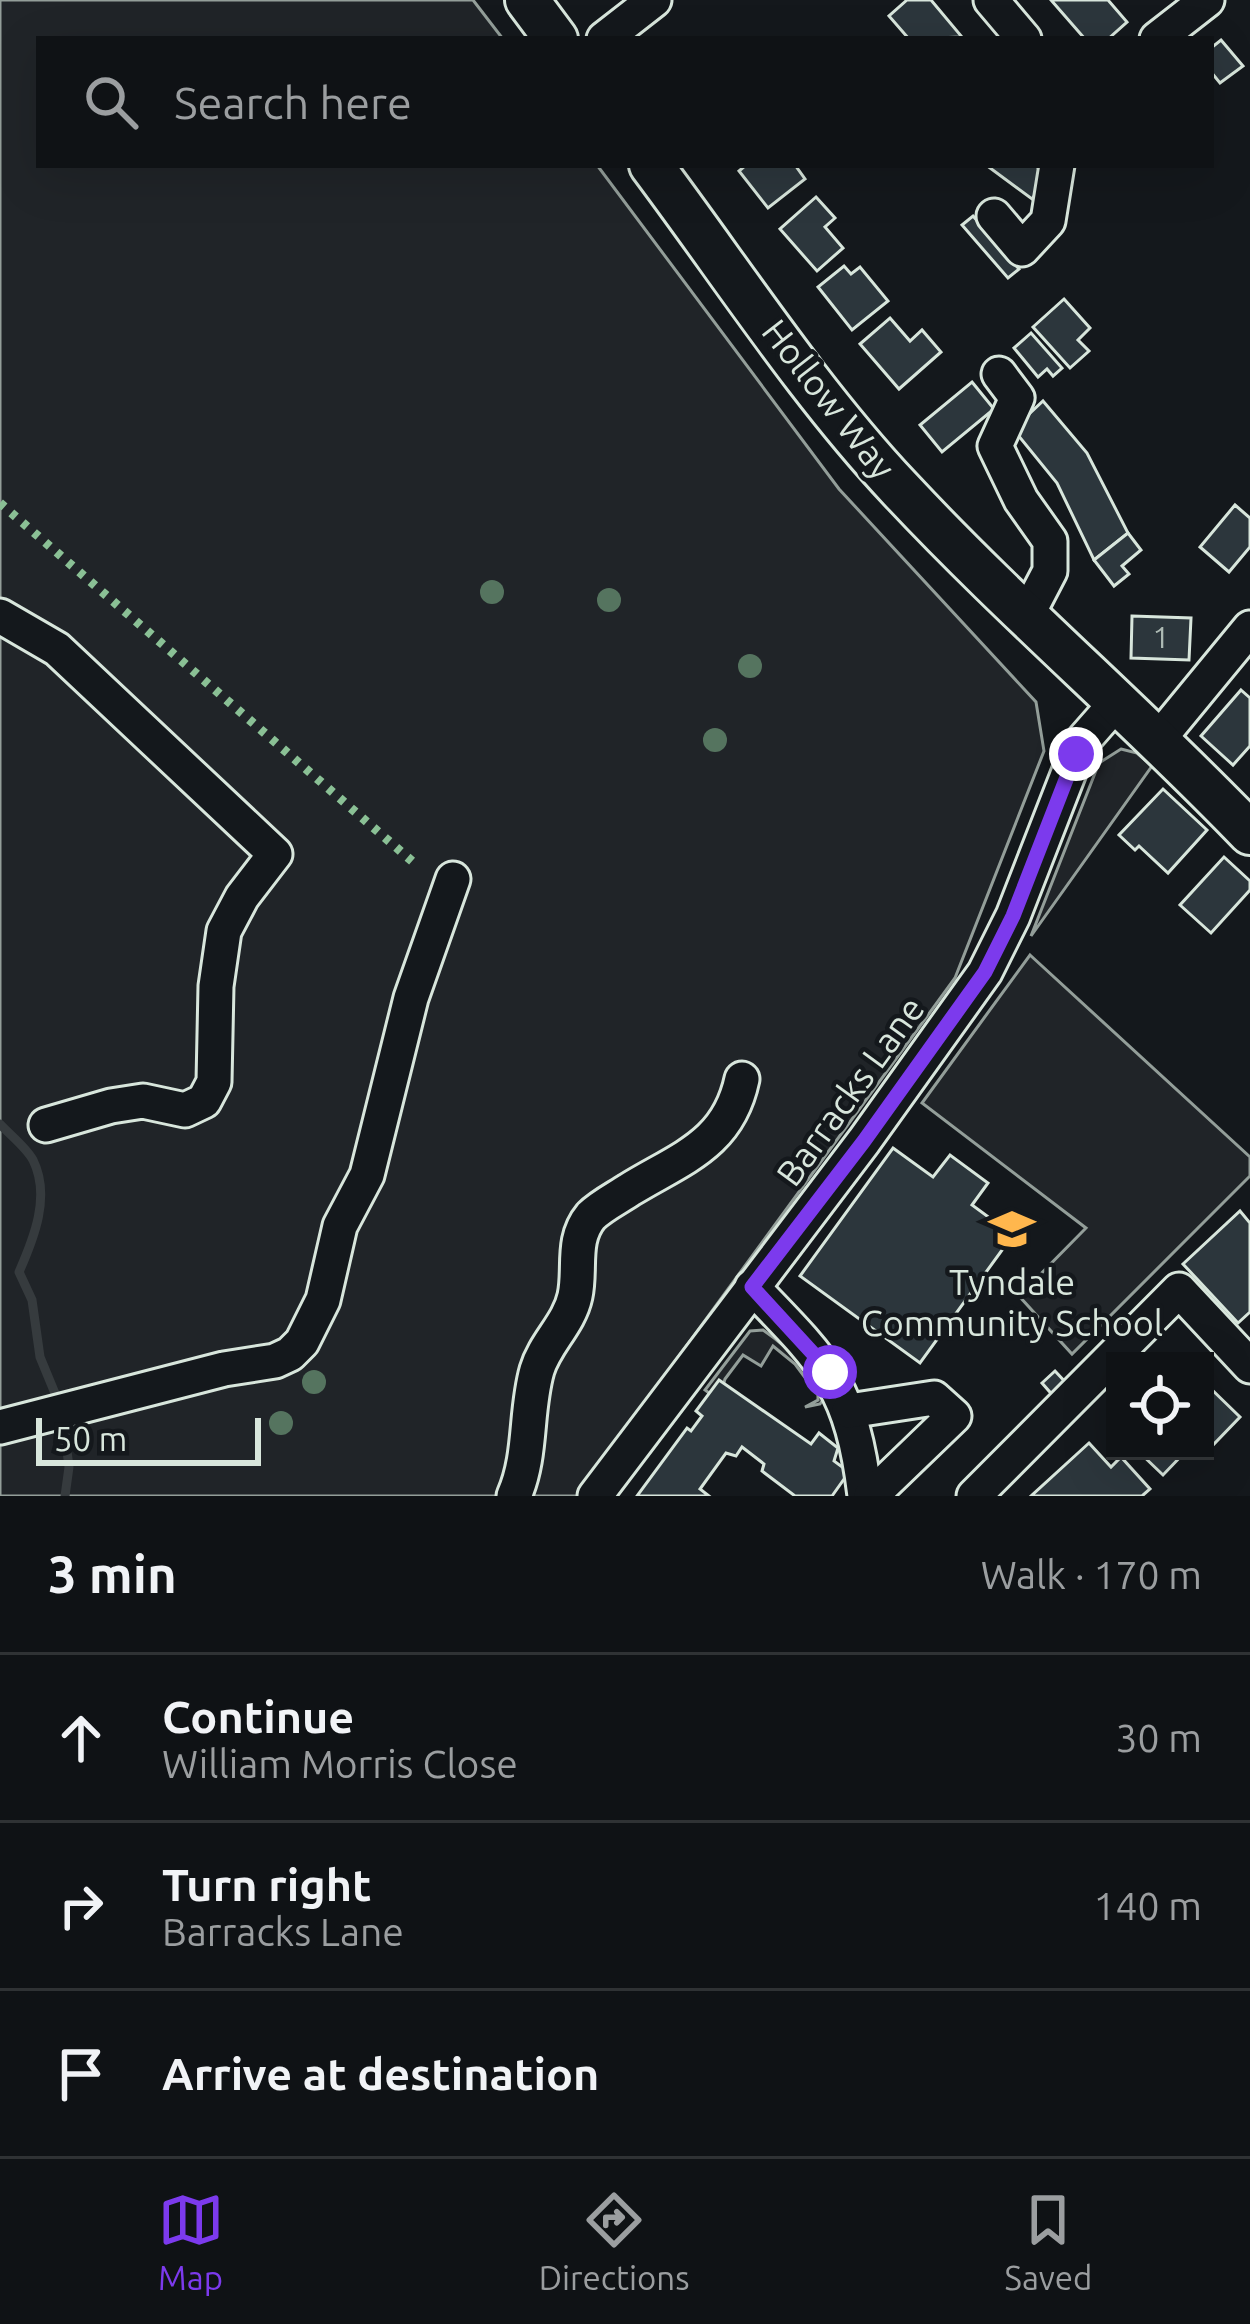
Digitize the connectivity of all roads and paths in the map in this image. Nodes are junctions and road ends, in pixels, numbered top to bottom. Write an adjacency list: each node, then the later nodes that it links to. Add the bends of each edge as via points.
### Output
1 (527, 0): 5 (main road)
2 (654, 0): 6 (street)
3 (991, 0): 7 (street)
4 (1207, 0): 8 (street)
5 (554, 36)
6 (608, 36)
7 (1021, 36)
8 (1161, 36)
9 (653, 168): 14 (main road, Hollow Way, via 840,418)
10 (1057, 168): 11 (street, via 1048,221 1022,249)
11 (994, 215)
12 (999, 374): 14 (street, via 1017,398 995,446 1050,542 1051,572)
13 (0, 616): 21 (street, via 58,649 275,854 224,931 214,1082 203,1101 185,1110 143,1101)
14 (1025, 619): 16 (main road, Hollow Way)
15 (1250, 628): 17 (street)
16 (1116, 703): 17 (main road, Hollow Way); 22 (street, Barracks Lane, via 1080,744 985,972)
17 (1157, 741): 18 (main road, Hollow Way)
18 (1250, 833)
19 (453, 879): 25 (street, via 411,998 367,1175 340,1226 323,1300 302,1342 274,1361)
20 (742, 1079): 26 (street, via 730,1116 708,1144 586,1225 571,1310 538,1363)
21 (46, 1125)
22 (752, 1287): 24 (street, via 830,1372); 27 (street, Barracks Lane)
23 (1250, 1366): 29 (street, via 1179,1290)
24 (849, 1411): 28 (street); 28 (street, via 934,1398 954,1416)
25 (16, 1423)
26 (514, 1496)
27 (595, 1496)
28 (868, 1496)
29 (974, 1496)

